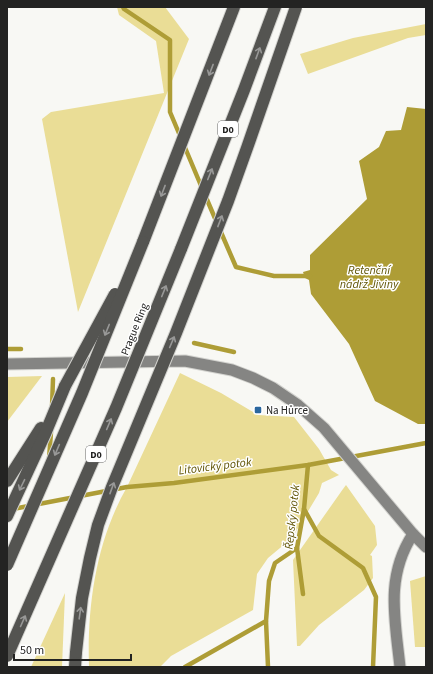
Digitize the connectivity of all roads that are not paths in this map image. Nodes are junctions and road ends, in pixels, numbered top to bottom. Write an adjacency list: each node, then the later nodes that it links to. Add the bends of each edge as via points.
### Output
1 (234, 7): 4 (highway, one-way to 4)
2 (275, 7): 12 (highway, Prague Ring / D0, one-way to 2, bridge, via 116,408)
3 (296, 7): 13 (highway, one-way to 3, bridge, via 82,598 98,525 228,201)
4 (143, 242): 6 (highway, bridge); 11 (highway, one-way to 11, bridge, via 82,393)
5 (7, 364): 9 (main road, via 185,361 232,370 273,388 298,405 324,428)
6 (65, 386): 7 (highway); 8 (highway, one-way to 8)
7 (7, 482)
8 (7, 516)
9 (413, 534): 10 (main road); 14 (main road, via 400,558 395,583)
10 (426, 547)
11 (7, 565)
12 (7, 656)
13 (76, 667)
14 (400, 667)

